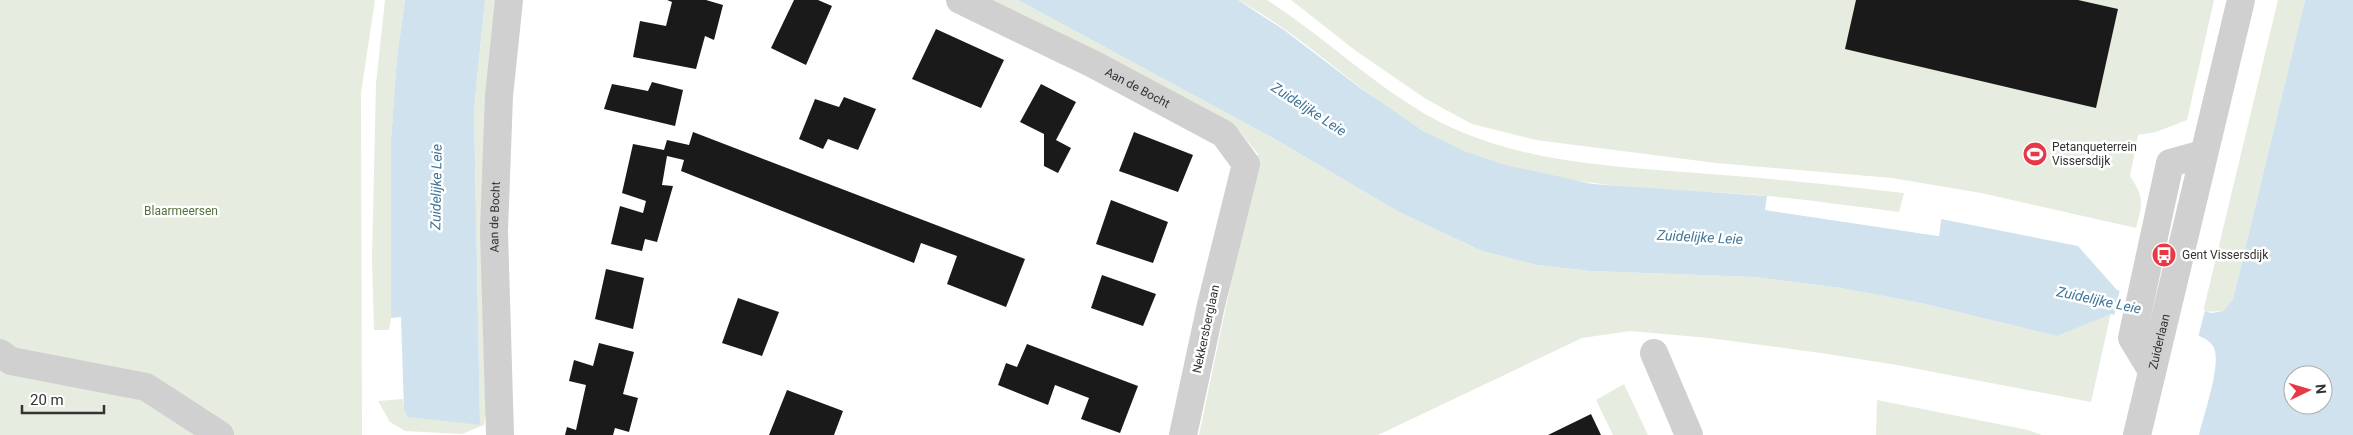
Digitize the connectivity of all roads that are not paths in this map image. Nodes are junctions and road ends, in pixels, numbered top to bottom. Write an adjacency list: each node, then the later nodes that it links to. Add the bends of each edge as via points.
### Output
1 (510, 0): 10 (street, Aan de Bocht, via 498,96 494,231)
2 (960, 0): 5 (street, Aan de Bocht, via 1093,64 1224,134 1246,164)
3 (2241, 0): 4 (street, Zuiderlaan)
4 (2203, 154): 8 (street, Zuiderlaan); 8 (street, Zuiderlaan, via 2170,163 2132,338)
5 (1231, 224): 11 (street, Nekkersberglaan)
6 (0, 353): 9 (street, via 12,360 146,387)
7 (1654, 354): 12 (street)
8 (2152, 371): 13 (street)
9 (220, 435)
10 (500, 435)
11 (1183, 435)
12 (1689, 435)
13 (2137, 435)

